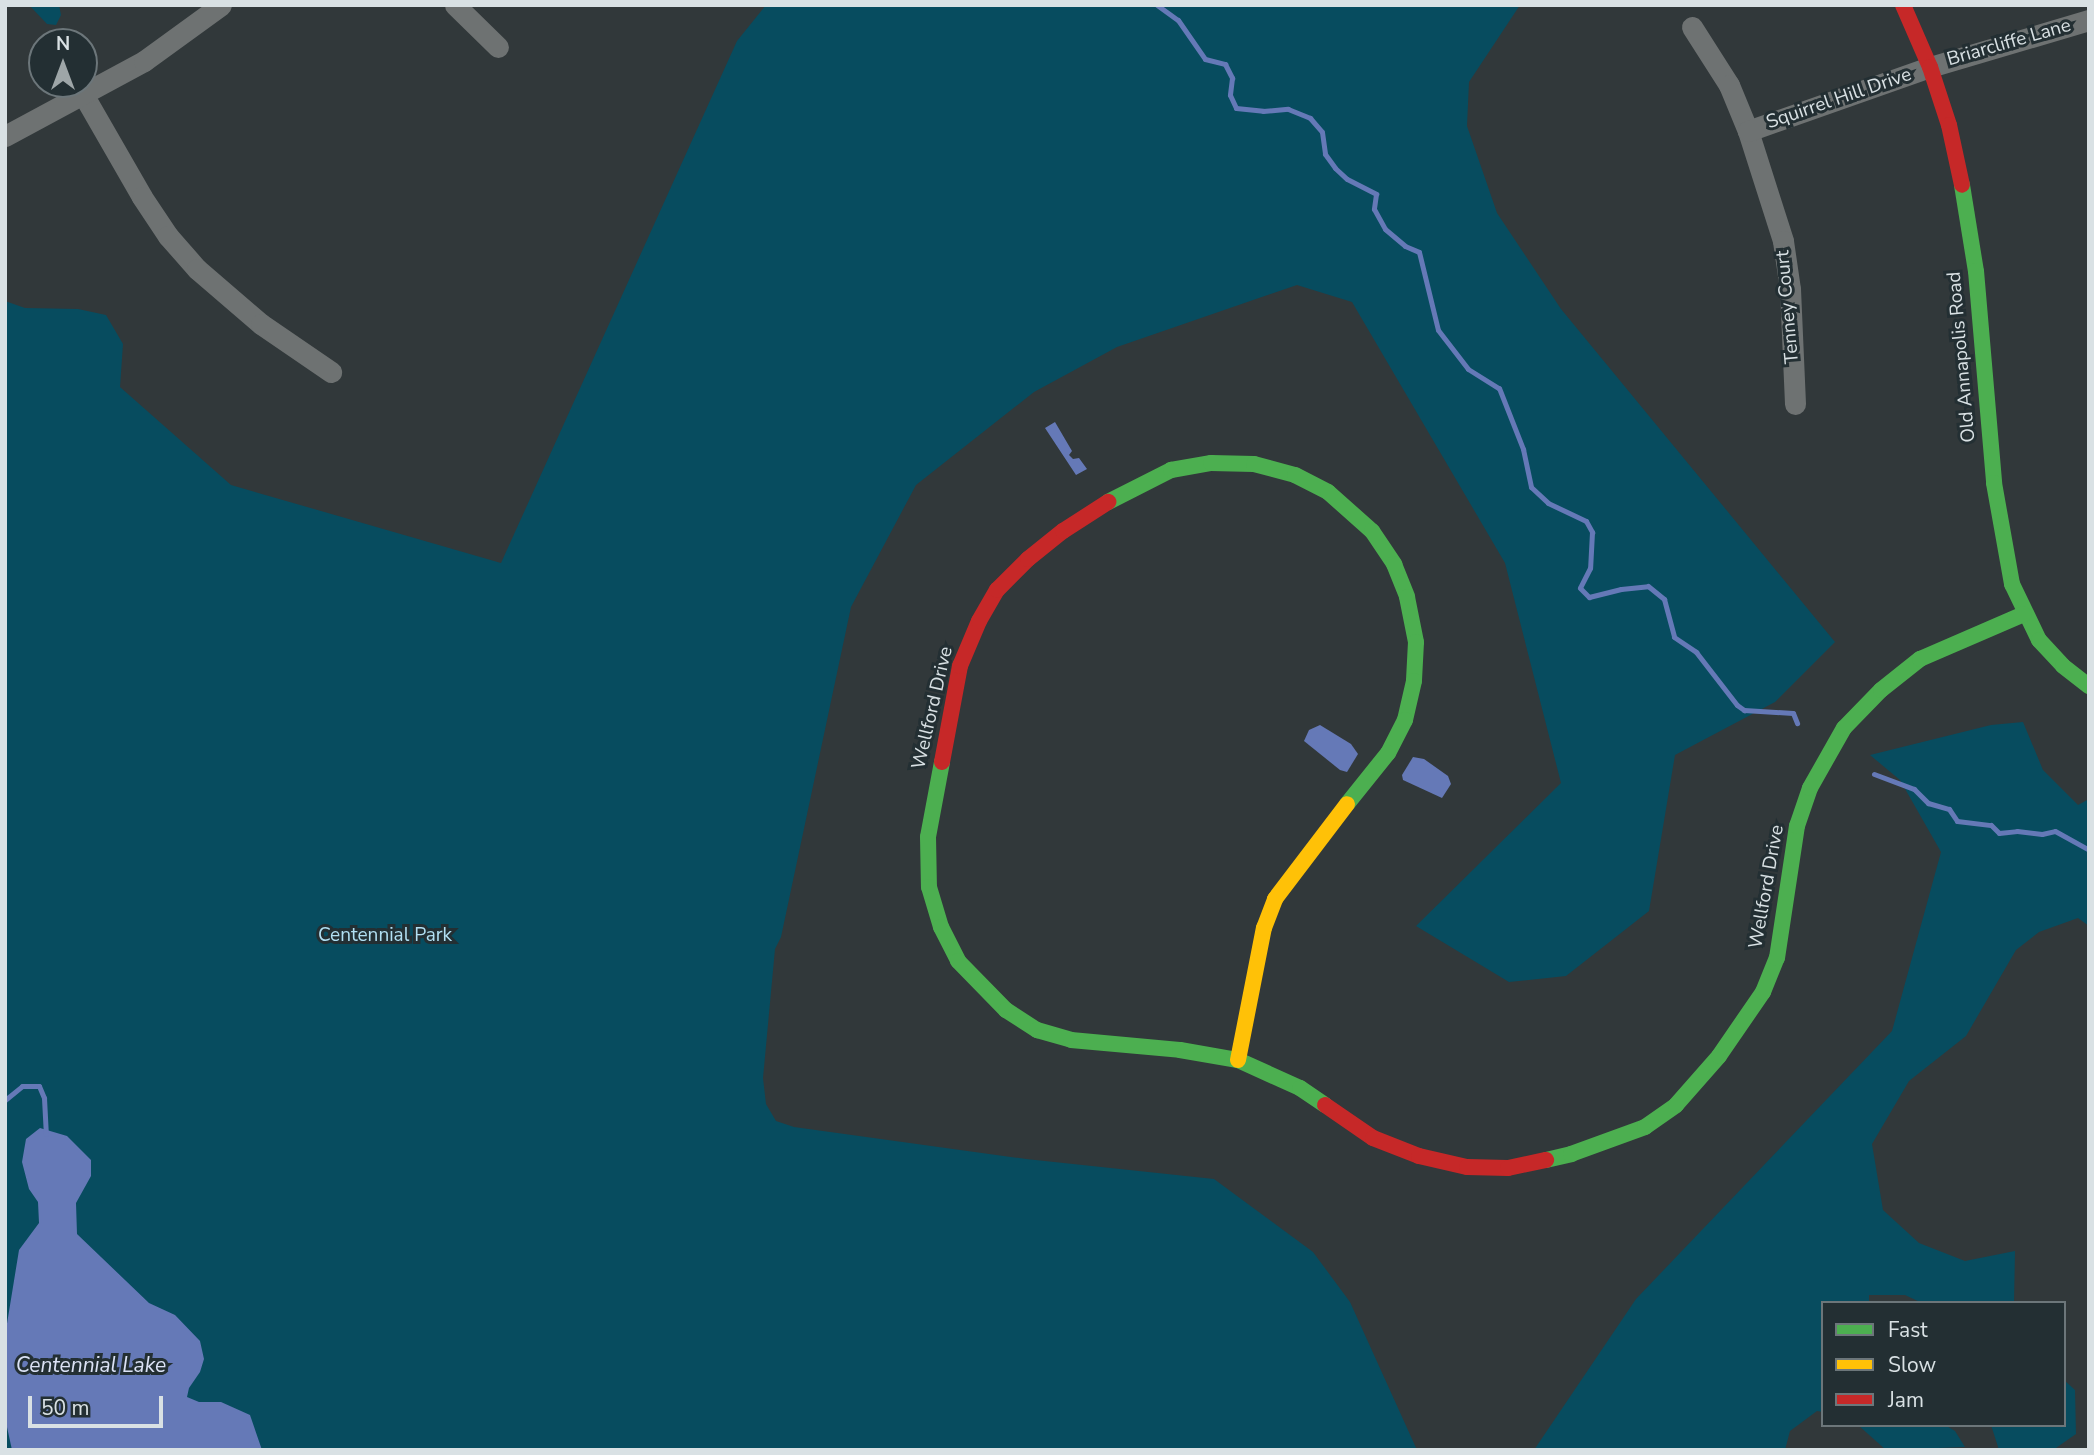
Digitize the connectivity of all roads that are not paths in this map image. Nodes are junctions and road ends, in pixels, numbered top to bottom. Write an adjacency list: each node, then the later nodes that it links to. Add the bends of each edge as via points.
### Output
1 (221, 5): 8 (street)
2 (455, 5): 6 (street)
3 (1903, 5): 7 (street, Old Annapolis Road)
4 (2089, 20): 7 (street, Briarcliffe Lane)
5 (1692, 27): 11 (street, Tenney Court, via 1729,85)
6 (498, 47)
7 (1930, 67): 11 (street, Squirrel Hill Drive); 15 (street, Old Annapolis Road, via 1963,188 1976,271 2001,531 2012,584)
8 (98, 88)
9 (81, 98): 12 (street)
10 (86, 98): 13 (street, via 168,236 261,324)
11 (1748, 131): 14 (street, Tenney Court, via 1783,241)
12 (5, 136)
13 (331, 372)
14 (1795, 404)
15 (2024, 614): 16 (street, Old Annapolis Road, via 2039,640); 17 (street, Wellford Drive, via 1920,659 1844,728 1810,788 1797,826 1777,958 1763,992 1741,1027 1676,1105 1645,1127 1571,1154 1508,1168 1445,1164 1373,1138 1300,1088)
16 (2089, 686)
17 (1238, 1060): 17 (street, Wellford Drive, via 1264,928 1275,899 1388,753 1405,720 1416,642 1408,597 1394,564 1352,510 1295,475 1254,464 1211,463 1171,470 1123,493 1063,531 997,590 960,667 928,837 929,887 958,961 1006,1010 1037,1030 1071,1040)

